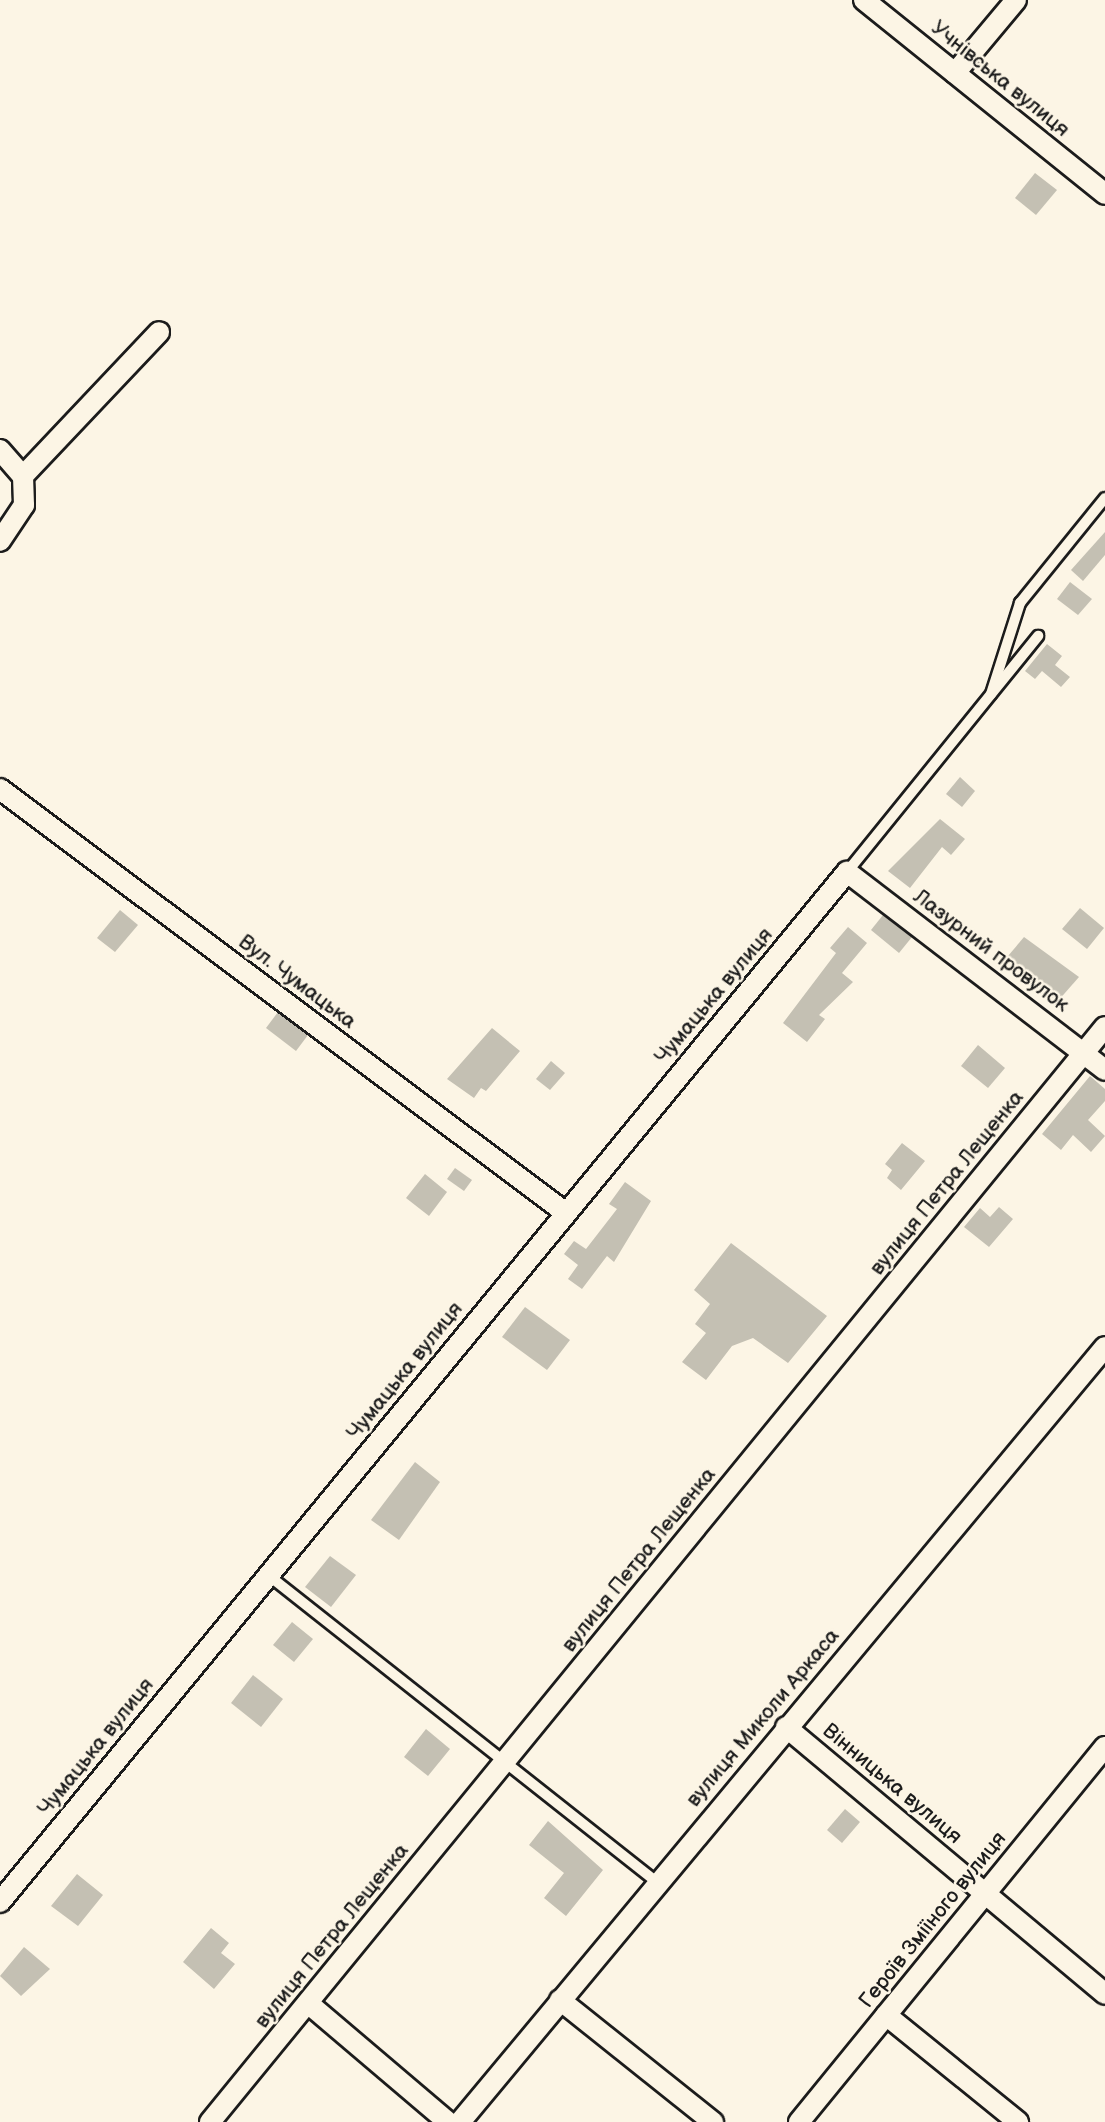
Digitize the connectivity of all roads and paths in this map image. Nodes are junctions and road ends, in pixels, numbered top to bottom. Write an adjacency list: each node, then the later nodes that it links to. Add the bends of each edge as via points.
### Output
1 (864, 0): 3 (street, Учнівська вулиця)
2 (1016, 0): 3 (street)
3 (955, 74): 4 (street, Учнівська вулиця)
4 (1105, 194)
5 (159, 332): 7 (street)
6 (0, 450): 7 (street)
7 (23, 476): 9 (street, via 24,505)
8 (1105, 498): 11 (lane, via 1020,603)
9 (0, 541)
10 (1038, 636): 11 (lane)
11 (990, 698): 13 (lane)
12 (0, 789): 17 (street, Вул. Чумацька)
13 (848, 872): 15 (street, Лазурний провулок); 17 (street, Чумацька вулиця)
14 (1105, 1027): 15 (street, вулиця Петра Лещенка)
15 (1085, 1052): 16 (street, Лазурний провулок); 22 (street, вулиця Петра Лещенка)
16 (1105, 1070)
17 (566, 1213): 19 (street, Чумацька вулиця)
18 (1105, 1347): 20 (street, вулиця Миколи Аркаса)
19 (268, 1575): 22 (lane); 25 (street, Чумацька вулиця)
20 (786, 1727): 23 (street, вулиця Миколи Аркаса); 24 (street, Вінницька вулиця)
21 (1105, 1747): 24 (street, Героїв Зміїного вулиця)
22 (504, 1764): 23 (lane); 28 (street, вулиця Петра Лещенка)
23 (658, 1883): 27 (street, вулиця Миколи Аркаса)
24 (985, 1894): 26 (street, Вінницька вулиця); 29 (street, Героїв Зміїного вулиця)
25 (0, 1902)
26 (1105, 1994)
27 (560, 2000): 32 (street, вулиця Миколи Аркаса); 33 (street)
28 (308, 2003): 30 (street, вулиця Петра Лещенка); 31 (street)
29 (886, 2015): 34 (street, Героїв Зміїного вулиця); 35 (street)
30 (210, 2122)
31 (448, 2122)
32 (460, 2122)
33 (713, 2122)
34 (799, 2122)
35 (1018, 2122)

